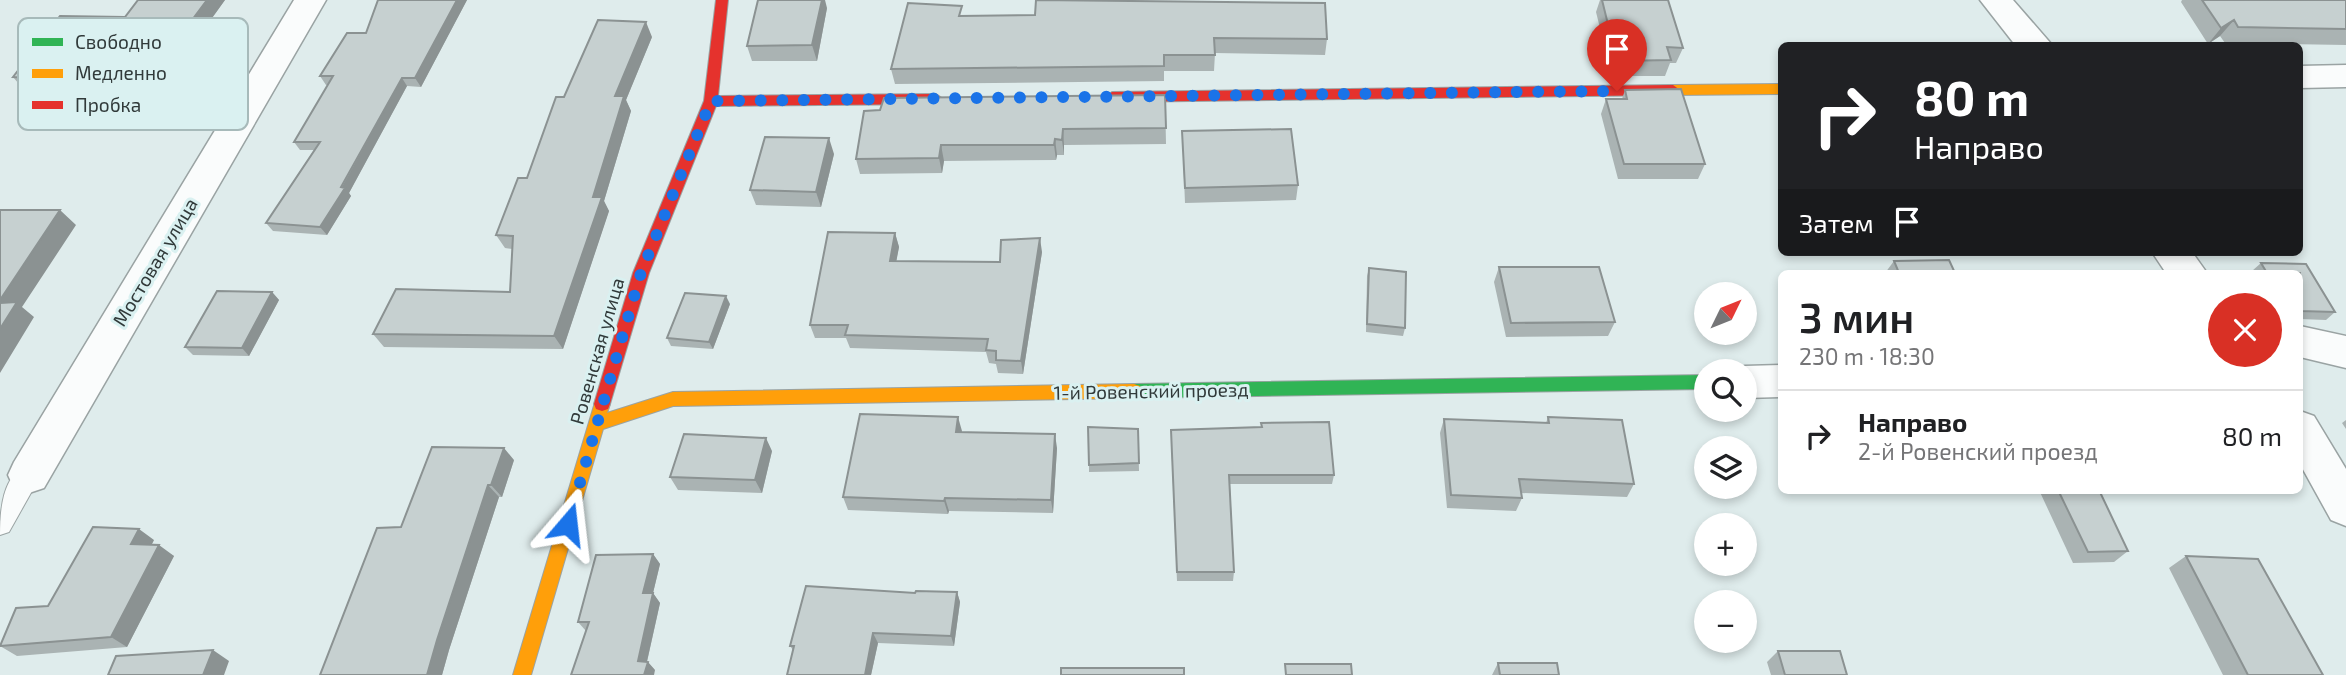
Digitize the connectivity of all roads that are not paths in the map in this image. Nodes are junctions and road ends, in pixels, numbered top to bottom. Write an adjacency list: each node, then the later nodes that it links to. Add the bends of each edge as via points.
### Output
1 (310, 0): 11 (street, Мостовая улица)
2 (722, 0): 10 (street, Ровенская улица)
3 (1996, 0): 4 (street)
4 (2032, 42)
5 (2346, 76): 6 (street)
6 (2303, 77)
7 (1778, 89): 8 (street)
8 (1100, 97)
9 (947, 99): 10 (street)
10 (711, 101): 20 (street, Ровенская улица, via 641,273)
11 (248, 105)
12 (233, 130): 22 (street, Мостовая улица)
13 (2173, 256): 14 (street)
14 (2185, 270)
15 (2303, 343): 16 (street)
16 (2346, 352)
17 (1778, 381): 19 (street)
18 (1694, 382): 20 (street, 1-й Ровенский проезд, via 673,399)
19 (1757, 382)
20 (598, 423): 25 (street, Ровенская улица)
21 (2303, 433): 23 (street)
22 (29, 475): 24 (lane, Мостовая улица)
23 (2346, 507)
24 (0, 524)
25 (522, 675)

